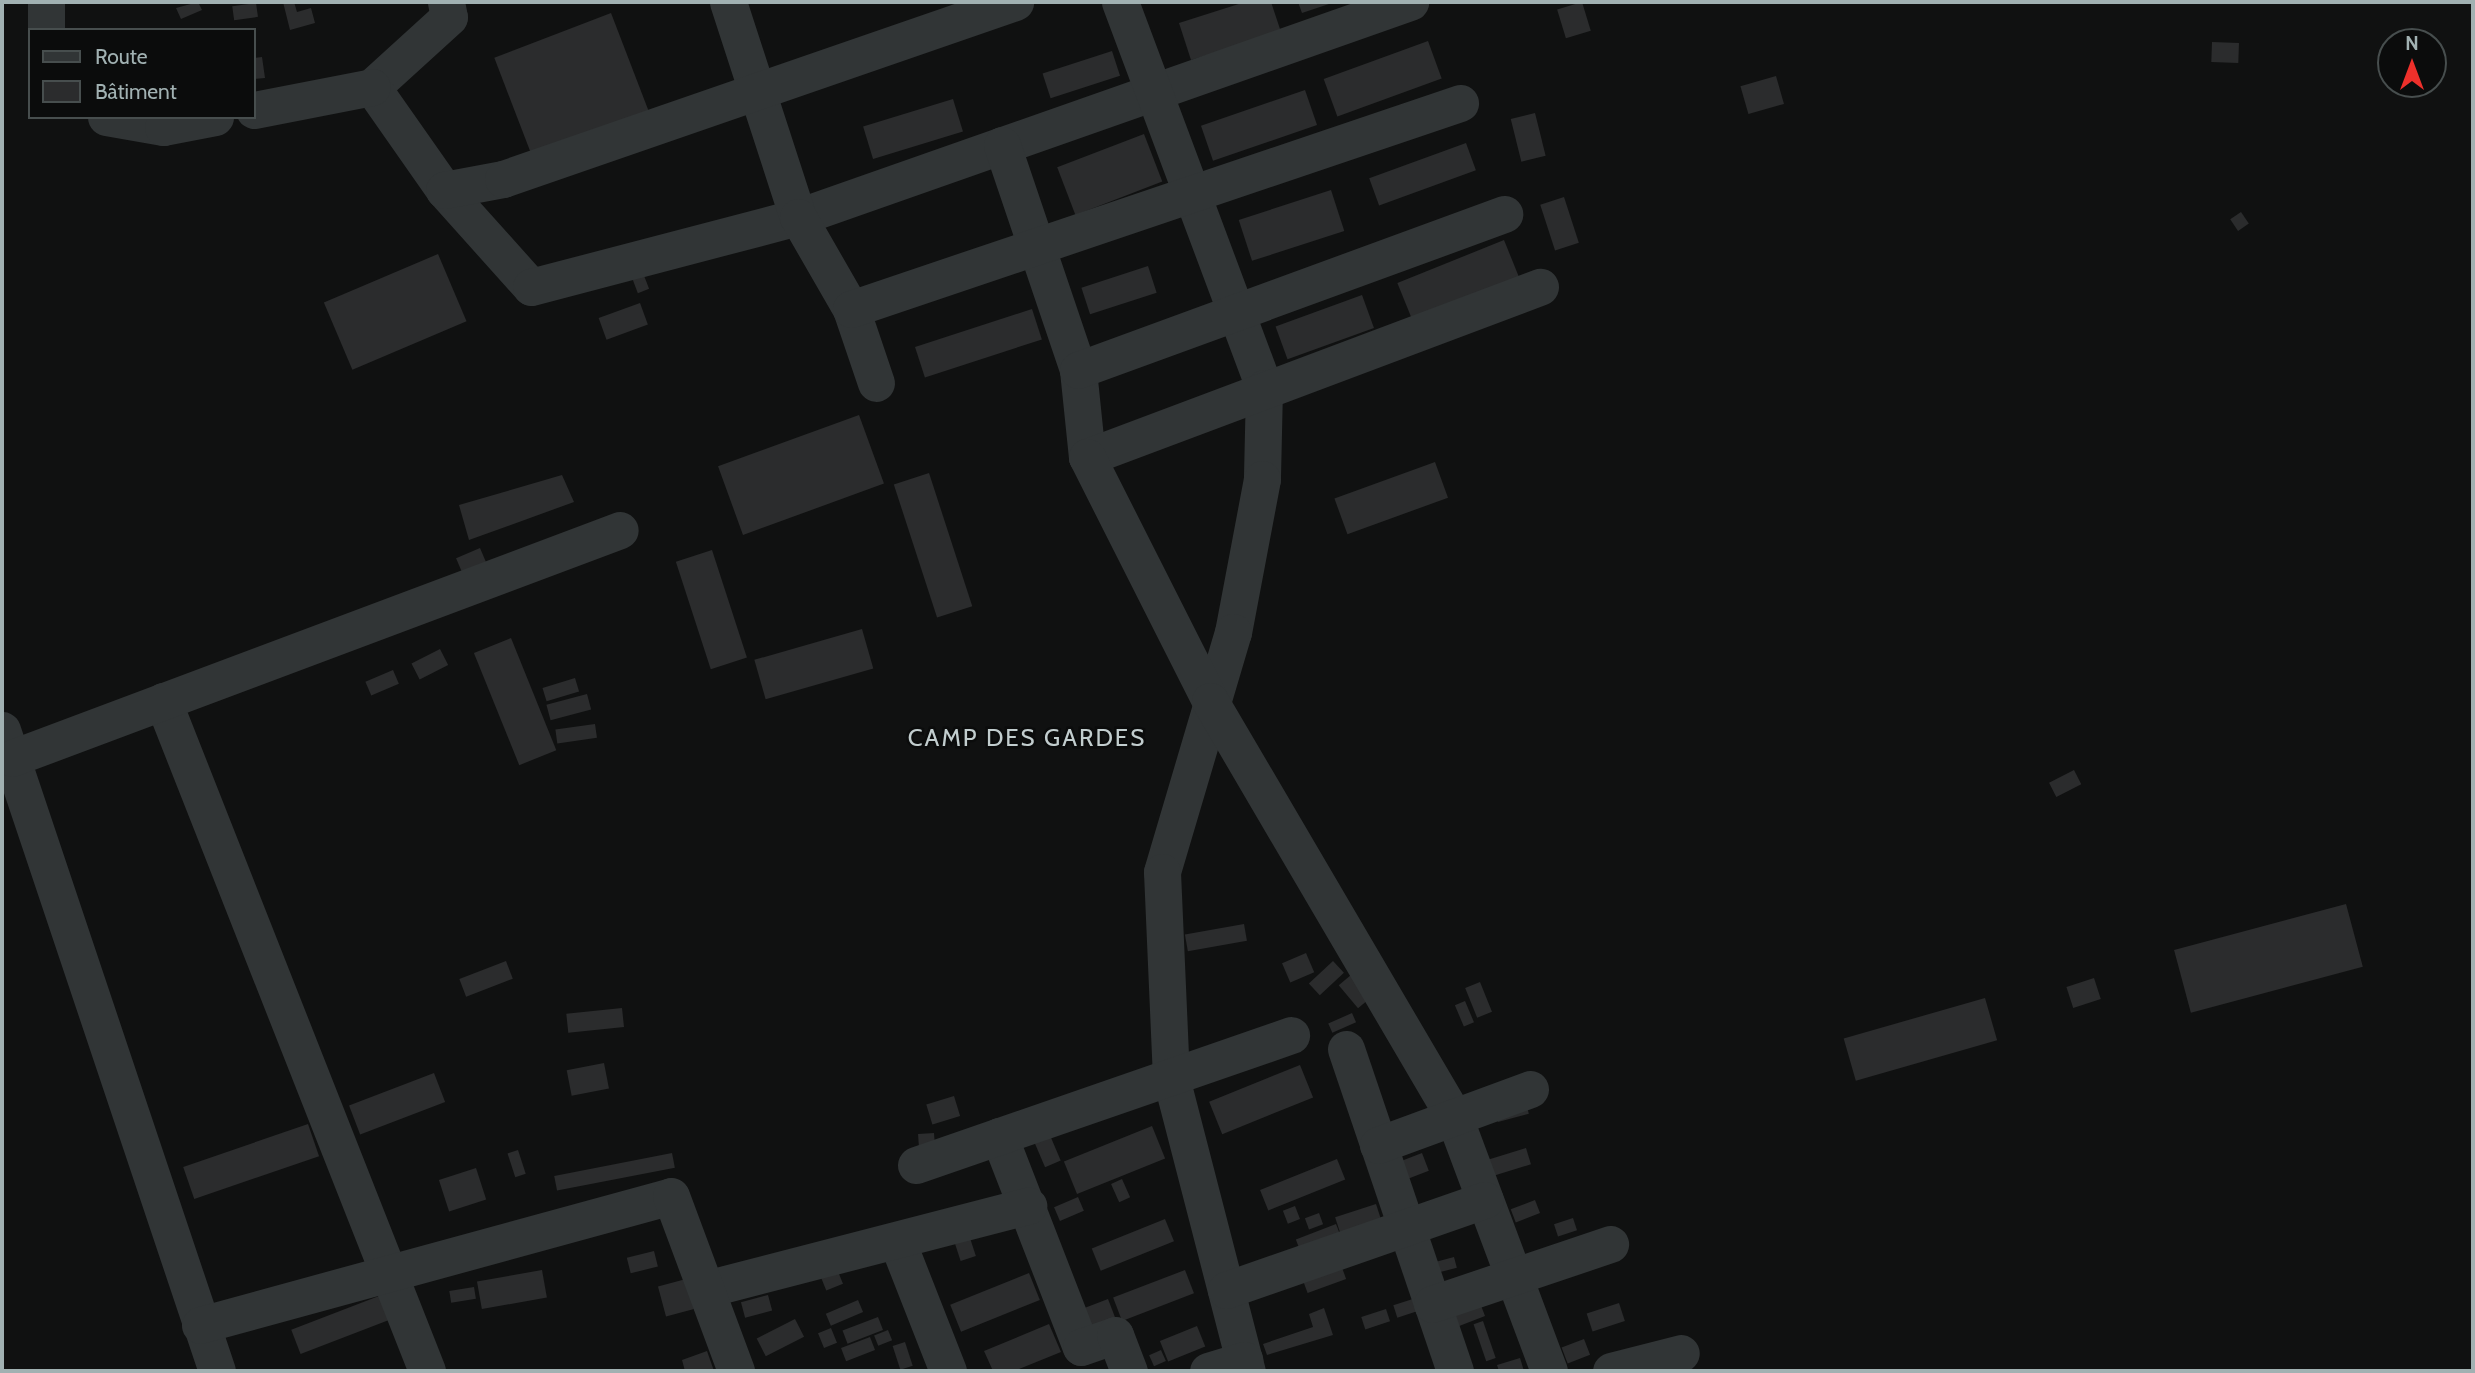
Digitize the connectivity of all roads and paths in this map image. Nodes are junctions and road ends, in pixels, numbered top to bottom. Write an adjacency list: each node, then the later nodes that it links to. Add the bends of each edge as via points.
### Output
1 (46, 2): 7 (street)
2 (446, 2): 8 (street, via 449,17)
3 (727, 2): 9 (street)
4 (1015, 2): 9 (street)
5 (1120, 2): 10 (street)
6 (1410, 2): 10 (street)
7 (46, 28)
8 (372, 87): 12 (street); 16 (street)
9 (758, 90): 16 (street, via 503,179); 19 (street)
10 (1153, 92): 15 (street); 17 (street)
11 (1460, 103): 17 (street)
12 (256, 110)
13 (117, 119): 14 (street, via 163,127)
14 (205, 119)
15 (1002, 145): 19 (street); 20 (street)
16 (444, 190): 19 (street, via 531,287)
17 (1192, 196): 20 (street); 23 (street)
18 (1504, 214): 23 (street)
19 (798, 217): 22 (street)
20 (1037, 247): 22 (street); 24 (street)
21 (1540, 287): 26 (street)
22 (850, 309): 25 (street)
23 (1236, 315): 24 (street); 26 (street)
24 (1078, 370): 27 (street)
25 (876, 383)
26 (1264, 388): 27 (street); 30 (street, via 1262,479 1233,632)
27 (1087, 457): 30 (street)
28 (620, 530): 29 (street)
29 (163, 701): 31 (street); 45 (street)
30 (1210, 701): 34 (street, via 1162,872); 36 (street)
31 (7, 744): 50 (street)
32 (1291, 1035): 34 (street)
33 (1346, 1049): 38 (street)
34 (1171, 1078): 37 (street); 48 (street)
35 (1530, 1089): 36 (street)
36 (1454, 1117): 38 (street); 40 (street)
37 (999, 1136): 39 (street); 41 (street)
38 (1378, 1145): 42 (street)
39 (916, 1165)
40 (1485, 1200): 42 (street); 46 (street)
41 (1028, 1206): 43 (street); 57 (street, via 1081,1347 1115,1335)
42 (1407, 1227): 48 (street); 49 (street)
43 (897, 1241): 47 (street); 56 (street)
44 (1610, 1244): 46 (street)
45 (388, 1273): 47 (street, via 671,1196); 50 (street); 54 (street)
46 (1514, 1276): 49 (street); 60 (street)
47 (706, 1289): 55 (street)
48 (1226, 1290): 52 (street)
49 (1433, 1304): 59 (street)
50 (200, 1325): 53 (street)
51 (1681, 1353): 61 (street)
52 (1246, 1366): 58 (street)
53 (217, 1371)
54 (427, 1371)
55 (736, 1371)
56 (948, 1371)
57 (1129, 1371)
58 (1208, 1371)
59 (1455, 1371)
60 (1549, 1371)
61 (1611, 1371)

